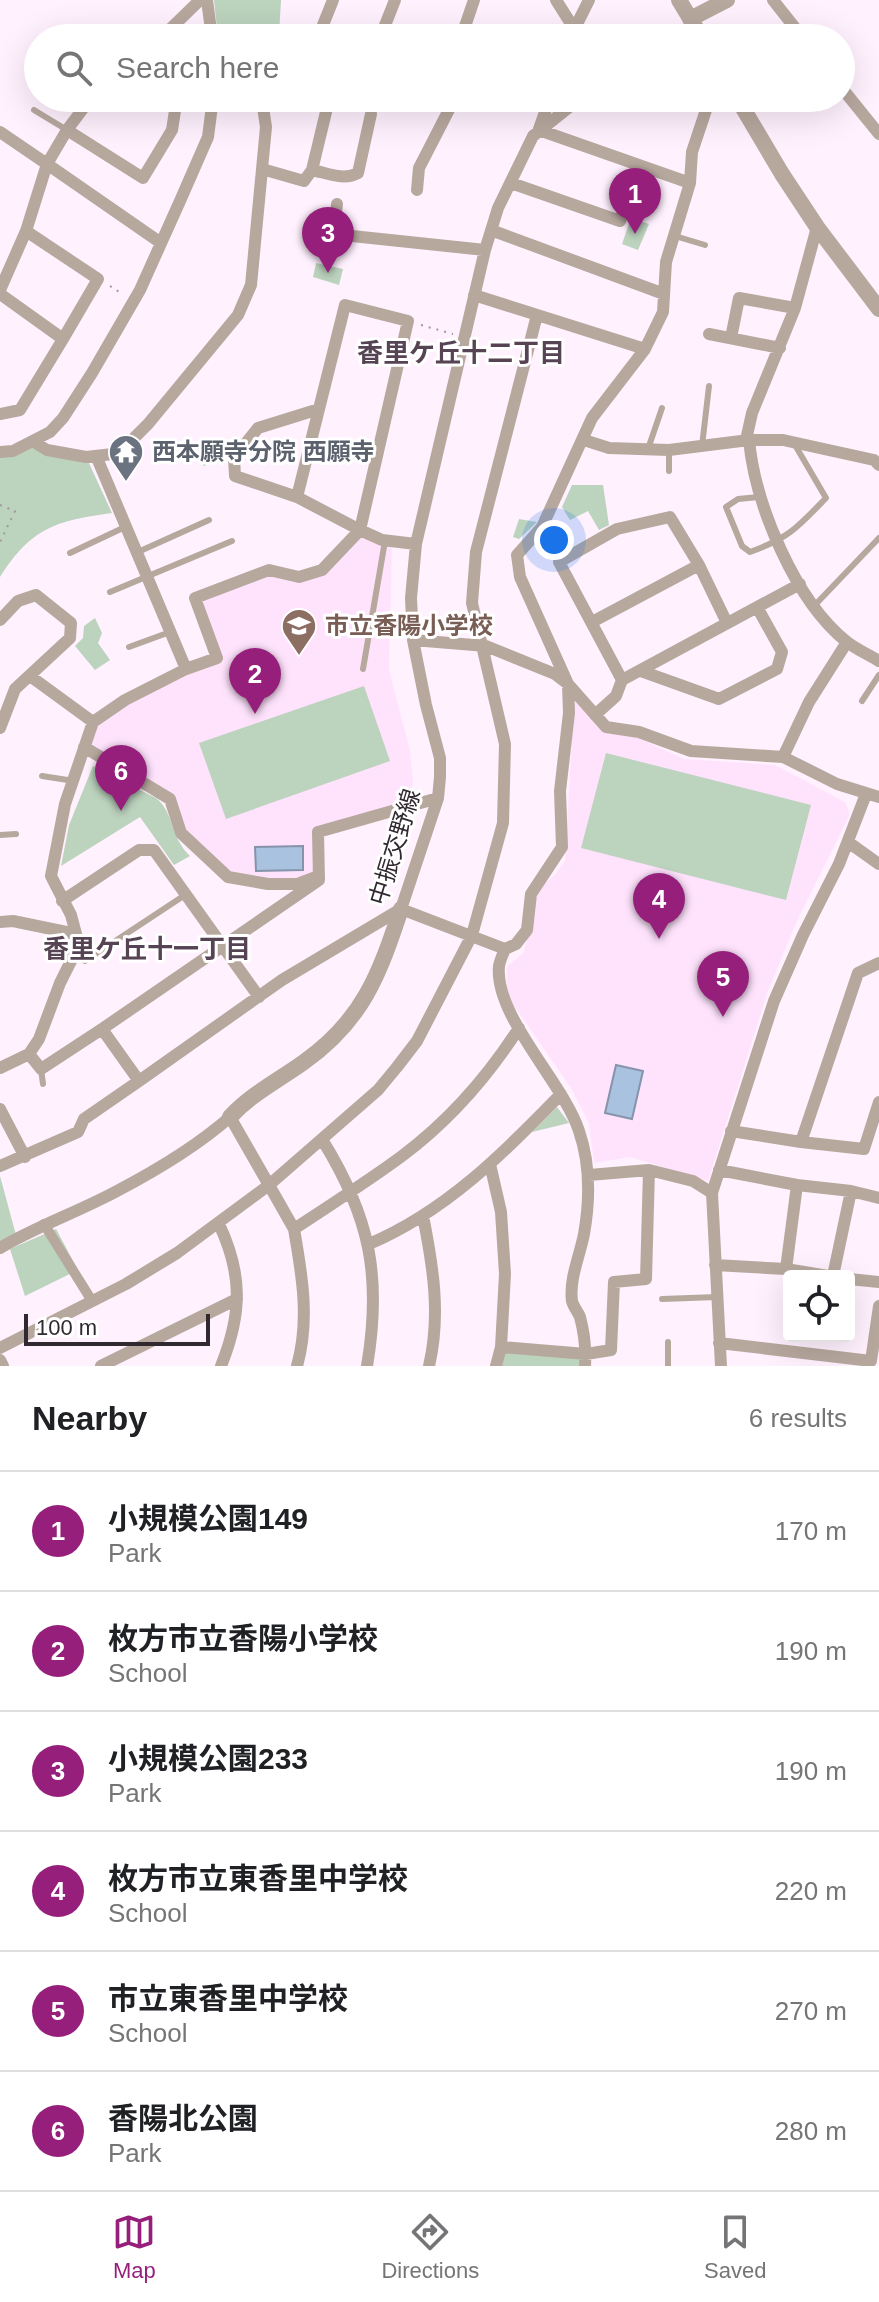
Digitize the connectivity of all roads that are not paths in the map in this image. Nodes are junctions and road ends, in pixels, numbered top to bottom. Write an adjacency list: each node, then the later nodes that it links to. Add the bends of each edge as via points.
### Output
1 (200, 0): 12 (street)
2 (207, 0): 13 (street)
3 (333, 0): 14 (street)
4 (395, 0): 15 (street)
5 (474, 0): 16 (street)
6 (556, 0): 17 (street)
7 (589, 0): 18 (street)
8 (679, 0): 11 (street)
9 (727, 0): 11 (street)
10 (773, 0): 20 (street)
11 (690, 19): 19 (street)
12 (178, 24)
13 (210, 24)
14 (323, 24)
15 (386, 24)
16 (466, 24)
17 (568, 24)
18 (576, 24)
19 (693, 24)
20 (792, 24)
21 (855, 105): 35 (street)
22 (37, 112): 36 (lane)
23 (80, 112): 36 (street)
24 (175, 112): 36 (street, via 172,130 143,178)
25 (211, 112): 53 (street, via 208,137)
26 (264, 112): 42 (street)
27 (326, 112): 43 (street)
28 (448, 112): 46 (street, via 419,168)
29 (545, 112): 37 (street)
30 (563, 112): 37 (street, 中振交野線)
31 (705, 112): 45 (street, via 692,152)
32 (745, 112): 48 (street)
33 (879, 112): 35 (street)
34 (371, 114): 43 (street, via 358,173 345,177)
35 (863, 115): 39 (street)
36 (67, 130): 40 (street)
37 (539, 130): 41 (street); 44 (street, 中振交野線)
38 (0, 132): 40 (street)
39 (879, 134)
40 (47, 164): 50 (street); 53 (street)
41 (641, 167): 44 (street, via 620,221); 45 (street)
42 (262, 169): 43 (street, via 304,181); 80 (street, via 251,285 238,315 148,424 113,454)
43 (312, 170)
44 (511, 183): 49 (street, 中振交野線)
45 (690, 183): 52 (street)
46 (417, 190)
47 (337, 204): 51 (street)
48 (817, 227): 60 (street); 61 (street)
49 (491, 230): 55 (street, 中振交野線); 58 (street)
50 (26, 231): 57 (street); 65 (street, via 98,279)
51 (333, 234): 55 (street); 56 (lane)
52 (675, 236): 54 (lane); 58 (street)
53 (161, 243): 74 (street, via 134,301 63,418)
54 (705, 245)
55 (485, 250): 59 (street, 中振交野線)
56 (329, 251)
57 (0, 292): 65 (street)
58 (664, 294): 67 (street, via 663,312)
59 (474, 295): 62 (street); 92 (street, 中振交野線)
60 (795, 308): 64 (street, via 739,298); 66 (street)
61 (879, 309)
62 (537, 315): 67 (street); 107 (street, via 476,552 472,603)
63 (709, 334): 64 (street)
64 (731, 338): 66 (street)
65 (63, 339): 71 (street, via 20,410)
66 (780, 348): 73 (street, via 752,413)
67 (645, 349): 72 (street, via 592,418)
68 (709, 386): 76 (lane)
69 (662, 408): 77 (lane)
70 (319, 409): 83 (street); 83 (street, via 258,428 234,458 235,476); 87 (street, via 345,305 408,321)
71 (0, 414)
72 (584, 440): 77 (street, via 609,448); 116 (street, via 542,527 517,555 520,577)
73 (748, 440): 75 (street); 76 (street); 84 (street)
74 (34, 442): 79 (street); 80 (street, via 47,450)
75 (793, 442): 81 (street); 91 (lane, via 826,498)
76 (702, 446): 78 (street)
77 (648, 449): 78 (street)
78 (669, 450): 82 (lane)
79 (0, 452)
80 (97, 458): 86 (street)
81 (879, 465)
82 (669, 471)
83 (297, 497): 87 (street)
84 (759, 497): 91 (street); 91 (lane, via 738,499 726,507 742,546 750,552)
85 (209, 520): 93 (lane)
86 (127, 526): 93 (street); 94 (lane)
87 (360, 530): 90 (street); 110 (street, via 322,570 299,577 269,570 195,598 217,658)
88 (879, 538): 99 (lane)
89 (232, 541): 96 (lane)
90 (385, 541): 92 (street); 111 (lane)
91 (779, 542): 97 (street)
92 (416, 544): 105 (street, 中振交野線)
93 (138, 552): 96 (street)
94 (70, 553)
95 (699, 565): 102 (street); 102 (street, via 670,517 617,529 559,562); 103 (street)
96 (149, 577): 98 (lane); 104 (street)
97 (800, 584): 99 (street); 100 (street)
98 (110, 592)
99 (813, 606): 106 (street)
100 (757, 607): 103 (street); 112 (street, via 782,652 777,669 719,699)
101 (0, 620): 114 (street, via 18,601 36,595 71,623 70,638)
102 (592, 622): 115 (street)
103 (727, 623): 112 (street)
104 (172, 631): 108 (lane); 110 (street)
105 (413, 640): 107 (street); 126 (street, 中振交野線, via 440,758)
106 (847, 642): 109 (street); 122 (street, via 809,702)
107 (481, 646): 116 (street); 137 (street, via 505,744 503,823)
108 (129, 647)
109 (876, 655)
110 (186, 669): 119 (street)
111 (363, 669)
112 (641, 671): 115 (street)
113 (879, 675): 117 (lane)
114 (30, 676): 119 (street); 120 (street, via 15,689)
115 (622, 680): 118 (street, via 616,696)
116 (568, 684): 118 (street); 139 (street, via 560,791 562,847 531,894 527,930)
117 (862, 701)
118 (595, 715): 122 (street, via 606,727 639,732 691,751)
119 (93, 722): 121 (street)
120 (0, 728)
121 (84, 747): 124 (street); 131 (street, via 170,799 181,833 228,877 297,884)
122 (783, 757): 125 (street)
123 (42, 776): 124 (lane)
124 (74, 781): 133 (street, via 51,876)
125 (872, 795): 129 (street)
126 (438, 798): 131 (street, via 318,832); 134 (street, 中振交野線)
127 (16, 834): 128 (lane)
128 (0, 835)
129 (848, 842): 130 (street); 154 (street, via 774,1001)
130 (879, 864)
131 (319, 876): 138 (street, via 294,900)
132 (186, 894): 133 (street, via 154,850 139,850); 138 (street); 140 (lane, via 85,961)
133 (62, 901): 136 (street)
134 (401, 909): 137 (street); 142 (street); 153 (street, 中振交野線, via 367,997 341,1032)
135 (0, 922): 136 (street)
136 (76, 934): 140 (street, via 79,945)
137 (472, 935): 139 (street); 155 (street, via 417,1041 378,1090)
138 (223, 946): 142 (street); 144 (street)
139 (505, 949): 143 (street, via 499,967 504,997)
140 (73, 956): 145 (street)
141 (879, 963): 156 (street, via 858,973)
142 (259, 997): 148 (street)
143 (519, 1028): 150 (street); 165 (street, via 455,1109 404,1154)
144 (102, 1029): 147 (street); 148 (street)
145 (29, 1054): 146 (street); 147 (street)
146 (0, 1068)
147 (41, 1069): 149 (lane)
148 (139, 1081): 157 (street, via 84,1119 78,1132)
149 (43, 1084)
150 (561, 1094): 158 (street); 162 (street, via 579,1130)
151 (879, 1102): 156 (street, via 864,1149)
152 (0, 1109): 157 (street)
153 (230, 1117): 163 (street); 170 (street, 中振交野線, via 200,1144)
154 (731, 1131): 156 (street); 161 (street)
155 (323, 1141): 163 (street); 165 (street)
156 (801, 1142)
157 (25, 1157): 159 (street)
158 (490, 1164): 169 (street); 188 (street, via 501,1212 505,1274)
159 (0, 1166)
160 (649, 1170): 162 (street); 167 (street, via 693,1181); 190 (street, via 646,1279 614,1282)
161 (719, 1170): 164 (street); 167 (street)
162 (589, 1175): 192 (street, via 572,1301 580,1316)
163 (269, 1185): 171 (street); 172 (street)
164 (797, 1185): 166 (street); 176 (street)
165 (350, 1191): 172 (street); 173 (street)
166 (851, 1191): 168 (street); 178 (street)
167 (712, 1193): 175 (street)
168 (879, 1198)
169 (423, 1216): 173 (street); 199 (street, via 435,1274 435,1341)
170 (44, 1224): 174 (street, 中振交野線); 184 (street)
171 (219, 1224): 182 (street, via 231,1250); 184 (street)
172 (294, 1229): 197 (street, via 304,1285 304,1342)
173 (369, 1244): 198 (street, via 374,1275)
174 (2, 1246)
175 (715, 1265): 176 (street); 181 (street)
176 (786, 1269): 177 (street)
177 (792, 1270)
178 (832, 1270)
179 (855, 1280): 180 (street)
180 (879, 1282)
181 (717, 1297): 183 (lane); 187 (street)
182 (237, 1299): 195 (street); 196 (street, via 233,1336)
183 (662, 1299)
184 (92, 1301): 189 (street)
185 (879, 1306): 193 (street)
186 (668, 1342): 202 (lane)
187 (719, 1343): 193 (street); 203 (street)
188 (501, 1347): 192 (street); 200 (street)
189 (0, 1348)
190 (611, 1350): 192 (street); 201 (street)
191 (0, 1360): 194 (street)
192 (585, 1360)
193 (871, 1364)
194 (3, 1366)
195 (101, 1366)
196 (221, 1366)
197 (297, 1366)
198 (367, 1366)
199 (429, 1366)
200 (496, 1366)
201 (616, 1366)
202 (668, 1366)
203 (721, 1366)

